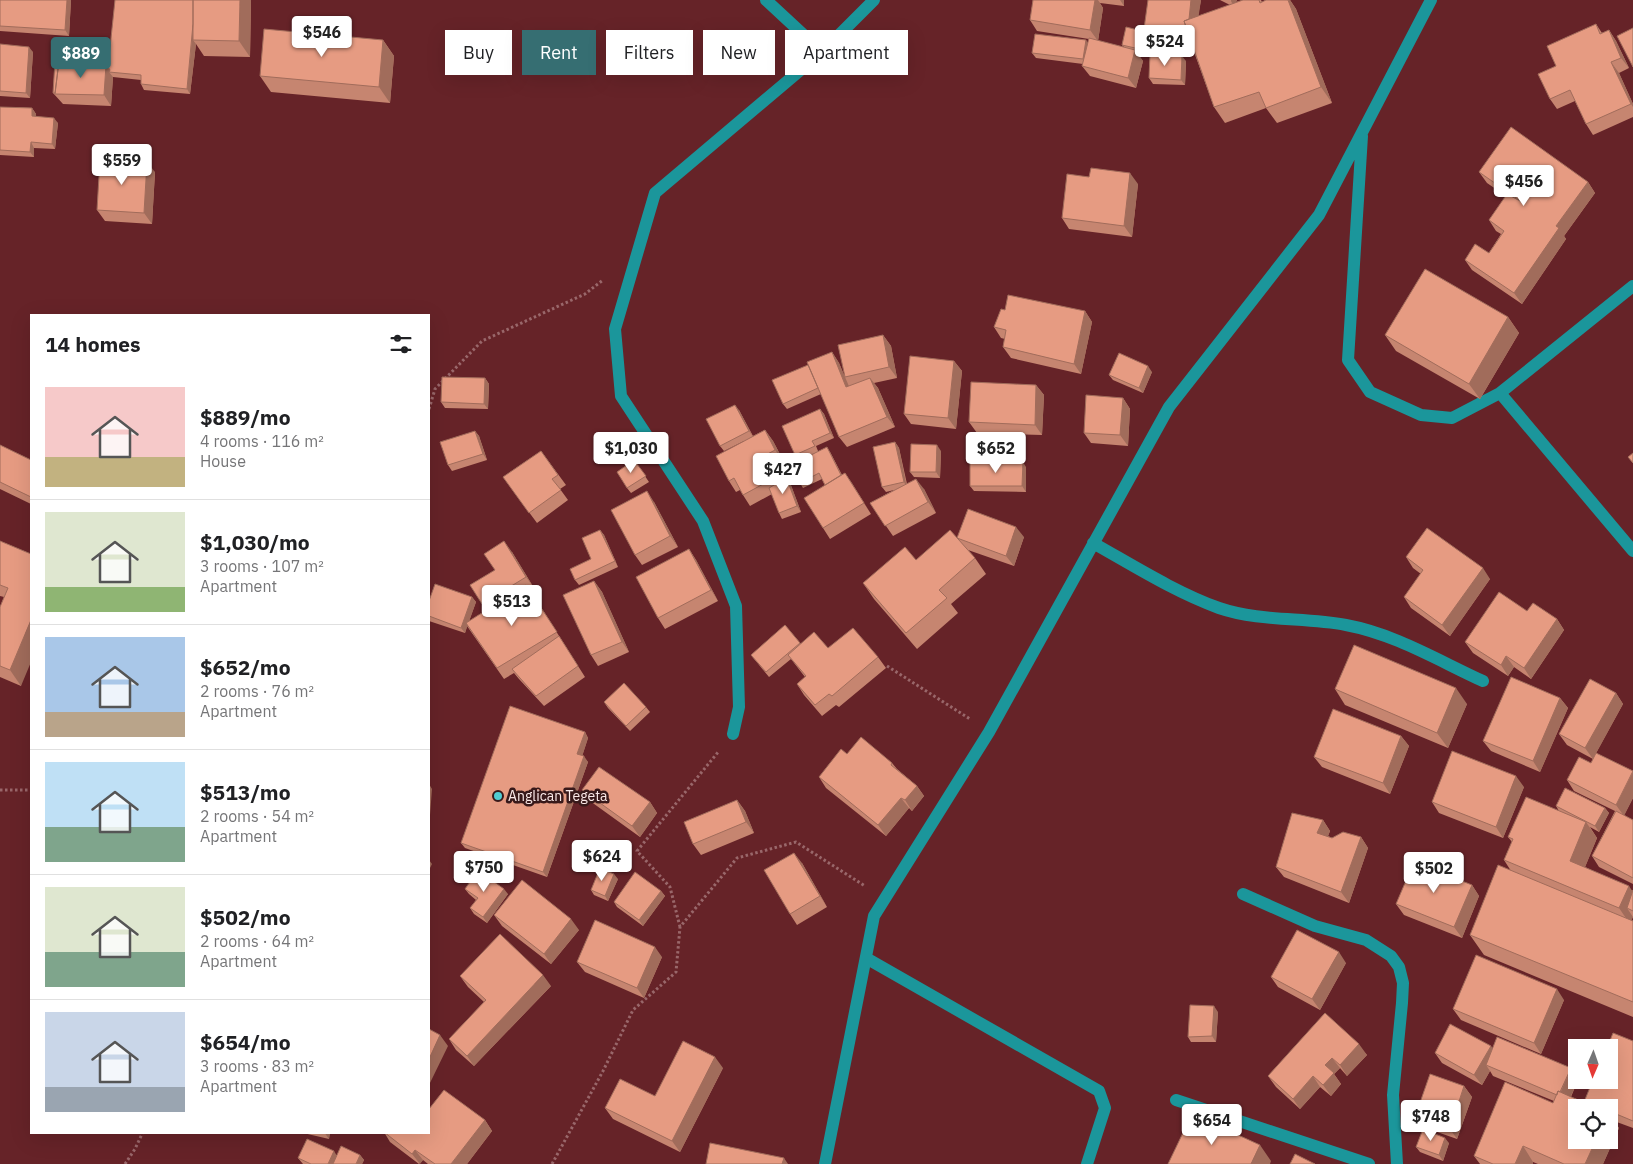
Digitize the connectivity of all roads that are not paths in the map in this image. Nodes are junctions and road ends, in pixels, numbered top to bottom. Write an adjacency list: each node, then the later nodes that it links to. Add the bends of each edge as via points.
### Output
1 (766, 0): 4 (street)
2 (874, 0): 5 (street)
3 (1431, 0): 7 (street)
4 (798, 30)
5 (844, 30)
6 (795, 75): 13 (street, via 656,193 615,329 621,396 703,521 736,606 739,708)
7 (1363, 130): 9 (street, via 1348,360 1370,392 1421,415 1452,418); 10 (street, via 1319,215 1169,406)
8 (1633, 286): 9 (street)
9 (1500, 393): 11 (street)
10 (1094, 543): 12 (street, via 1191,597 1220,608 1262,618 1298,619 1387,636); 15 (street, via 989,732 874,916)
11 (1633, 551)
12 (1483, 681)
13 (733, 734)
14 (1243, 894): 20 (street, via 1316,926 1366,940 1391,956 1399,966 1403,983 1393,1096)
15 (866, 958): 17 (street); 18 (street, via 1100,1091 1105,1108)
16 (1176, 1100): 19 (street)
17 (825, 1164)
18 (1087, 1164)
19 (1369, 1164)
20 (1397, 1164)

